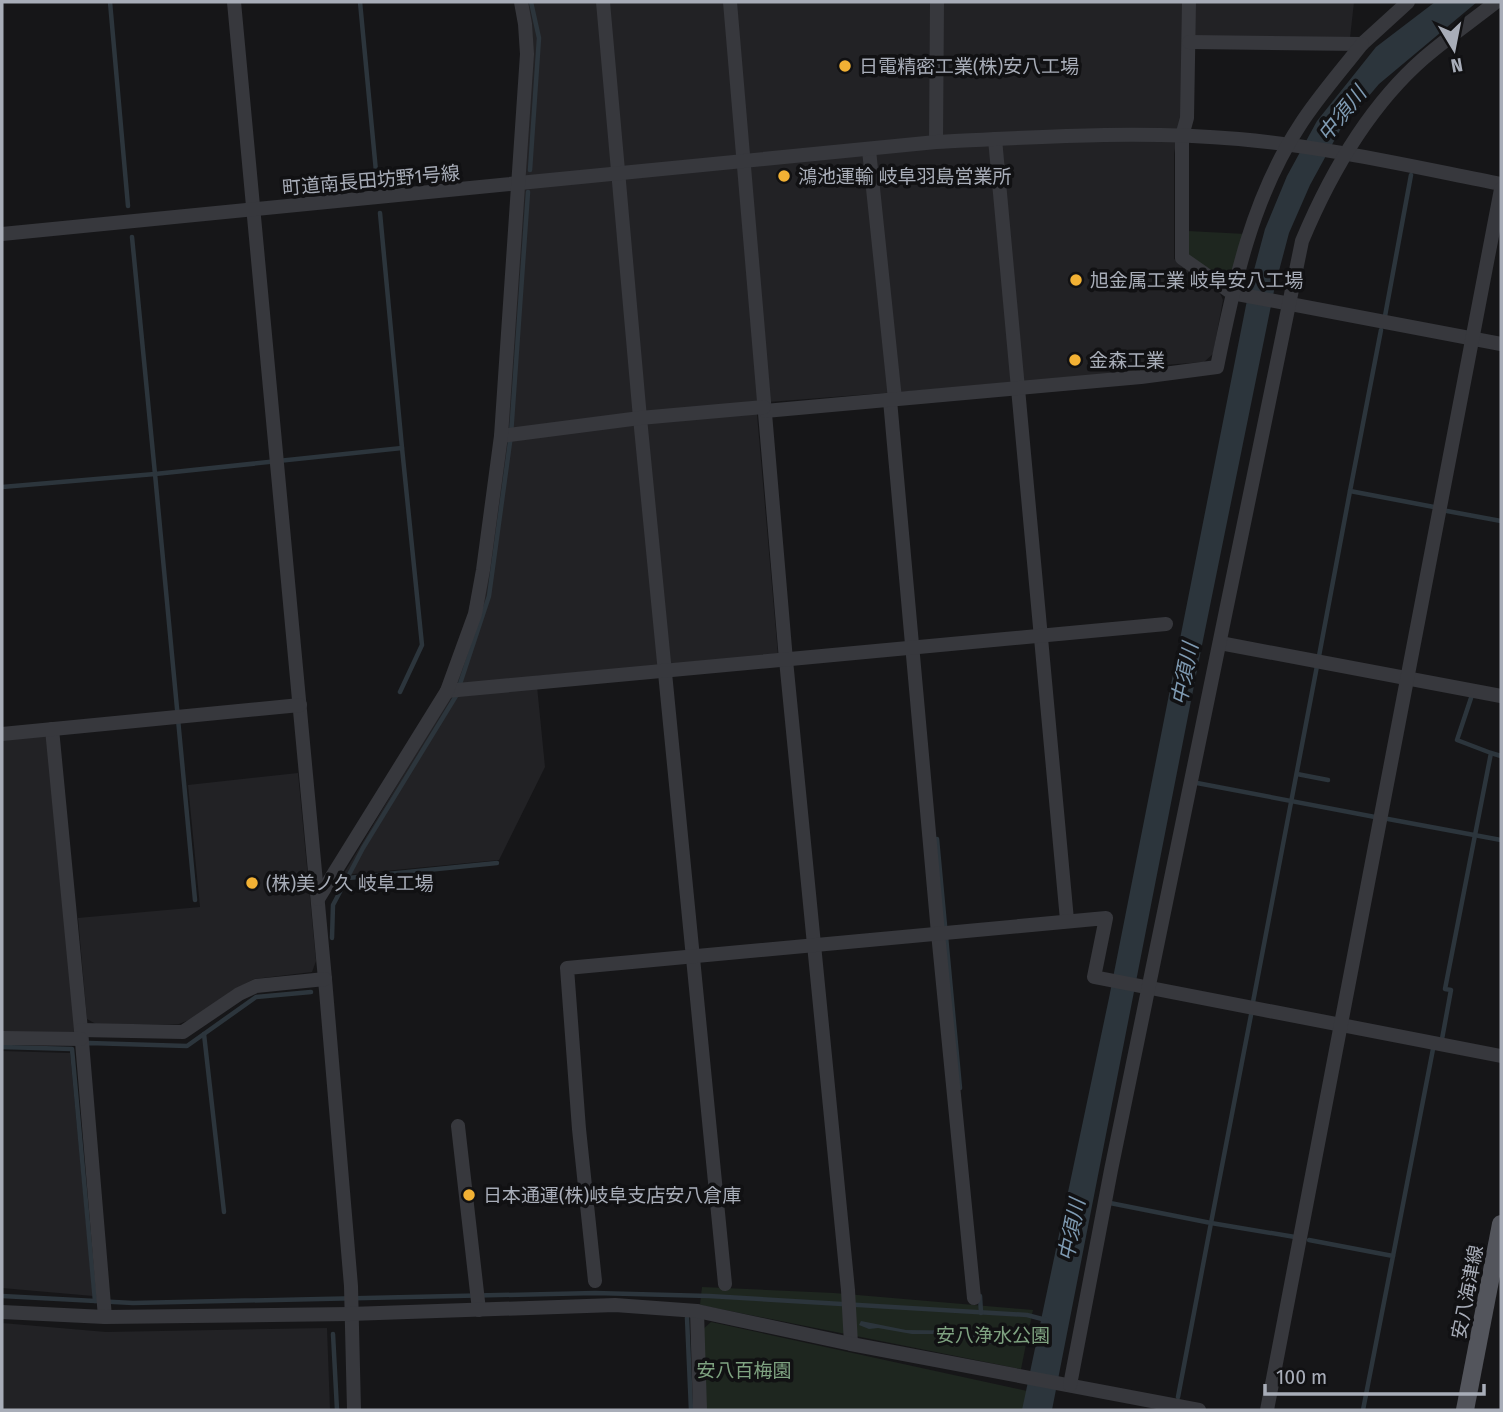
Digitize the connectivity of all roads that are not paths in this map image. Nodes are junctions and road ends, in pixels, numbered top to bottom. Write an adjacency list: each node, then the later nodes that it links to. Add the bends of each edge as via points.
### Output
1 (234, 2): 21 (street)
2 (521, 2): 19 (street, via 527,54)
3 (603, 2): 18 (street)
4 (730, 2): 17 (street)
5 (937, 2): 13 (street)
6 (1189, 2): 9 (street)
7 (1408, 2): 10 (street)
8 (1496, 2): 16 (street, via 1423,59)
9 (1189, 42): 10 (street); 11 (street, via 1187,118)
10 (1362, 44): 14 (street, via 1301,123)
11 (1182, 136): 12 (street, 町道南長田坊野1号線); 14 (street, 町道南長田坊野1号線); 23 (street, via 1182,258)
12 (995, 139): 13 (street, 町道南長田坊野1号線); 27 (street)
13 (936, 142): 15 (street, 町道南長田坊野1号線)
14 (1291, 145): 16 (street, 町道南長田坊野1号線); 23 (street, via 1259,201)
15 (869, 150): 17 (street, 町道南長田坊野1号線); 28 (street)
16 (1343, 153): 20 (street, 町道南長田坊野1号線); 24 (street, via 1302,240)
17 (744, 162): 18 (street, 町道南長田坊野1号線); 29 (street)
18 (619, 175): 19 (street, 町道南長田坊野1号線); 30 (street)
19 (519, 185): 21 (street, 町道南長田坊野1号線); 31 (street)
20 (1501, 186): 25 (street)
21 (254, 210): 22 (street, 町道南長田坊野1号線); 41 (street)
22 (2, 234)
23 (1235, 294): 24 (street); 27 (street, via 1217,368)
24 (1284, 303): 25 (street); 34 (street)
25 (1472, 339): 26 (street); 38 (street)
26 (1501, 344)
27 (1017, 388): 28 (street); 33 (street)
28 (892, 399): 29 (street); 35 (street)
29 (765, 409): 30 (street); 36 (street)
30 (640, 418): 31 (street); 37 (street)
31 (501, 436): 39 (street, via 475,614)
32 (1166, 624): 33 (street)
33 (1040, 636): 35 (street); 45 (street)
34 (1220, 643): 38 (street); 50 (street)
35 (913, 649): 36 (street); 46 (street)
36 (786, 660): 37 (street); 47 (street)
37 (665, 672): 39 (street); 48 (street)
38 (1409, 678): 40 (street); 51 (street)
39 (447, 691): 44 (street)
40 (1501, 696)
41 (300, 705): 42 (street); 44 (street)
42 (52, 729): 43 (street); 52 (street)
43 (2, 734)
44 (318, 899): 49 (street)
45 (1067, 920): 46 (street); 50 (street, via 1106,918 1094,977)
46 (938, 933): 47 (street); 59 (street)
47 (814, 945): 48 (street); 65 (street)
48 (693, 956): 57 (street, via 567,968); 58 (street)
49 (325, 979): 52 (street, via 256,986 183,1032); 61 (street)
50 (1144, 987): 51 (street); 66 (street)
51 (1342, 1025): 54 (street); 70 (street)
52 (81, 1035): 53 (street); 60 (street)
53 (2, 1038)
54 (1501, 1056)
55 (458, 1126): 62 (street)
56 (1501, 1224): 71 (main road, 安八海津線)
57 (595, 1281)
58 (725, 1284)
59 (974, 1298)
60 (104, 1308): 61 (street); 63 (street)
61 (350, 1310): 62 (street); 67 (street)
62 (480, 1310): 64 (street, via 615,1305)
63 (2, 1311)
64 (697, 1311): 65 (street); 68 (street)
65 (850, 1344): 66 (street)
66 (1068, 1385): 69 (street)
67 (354, 1410)
68 (700, 1410)
69 (1199, 1410)
70 (1267, 1410)
71 (1465, 1410)

